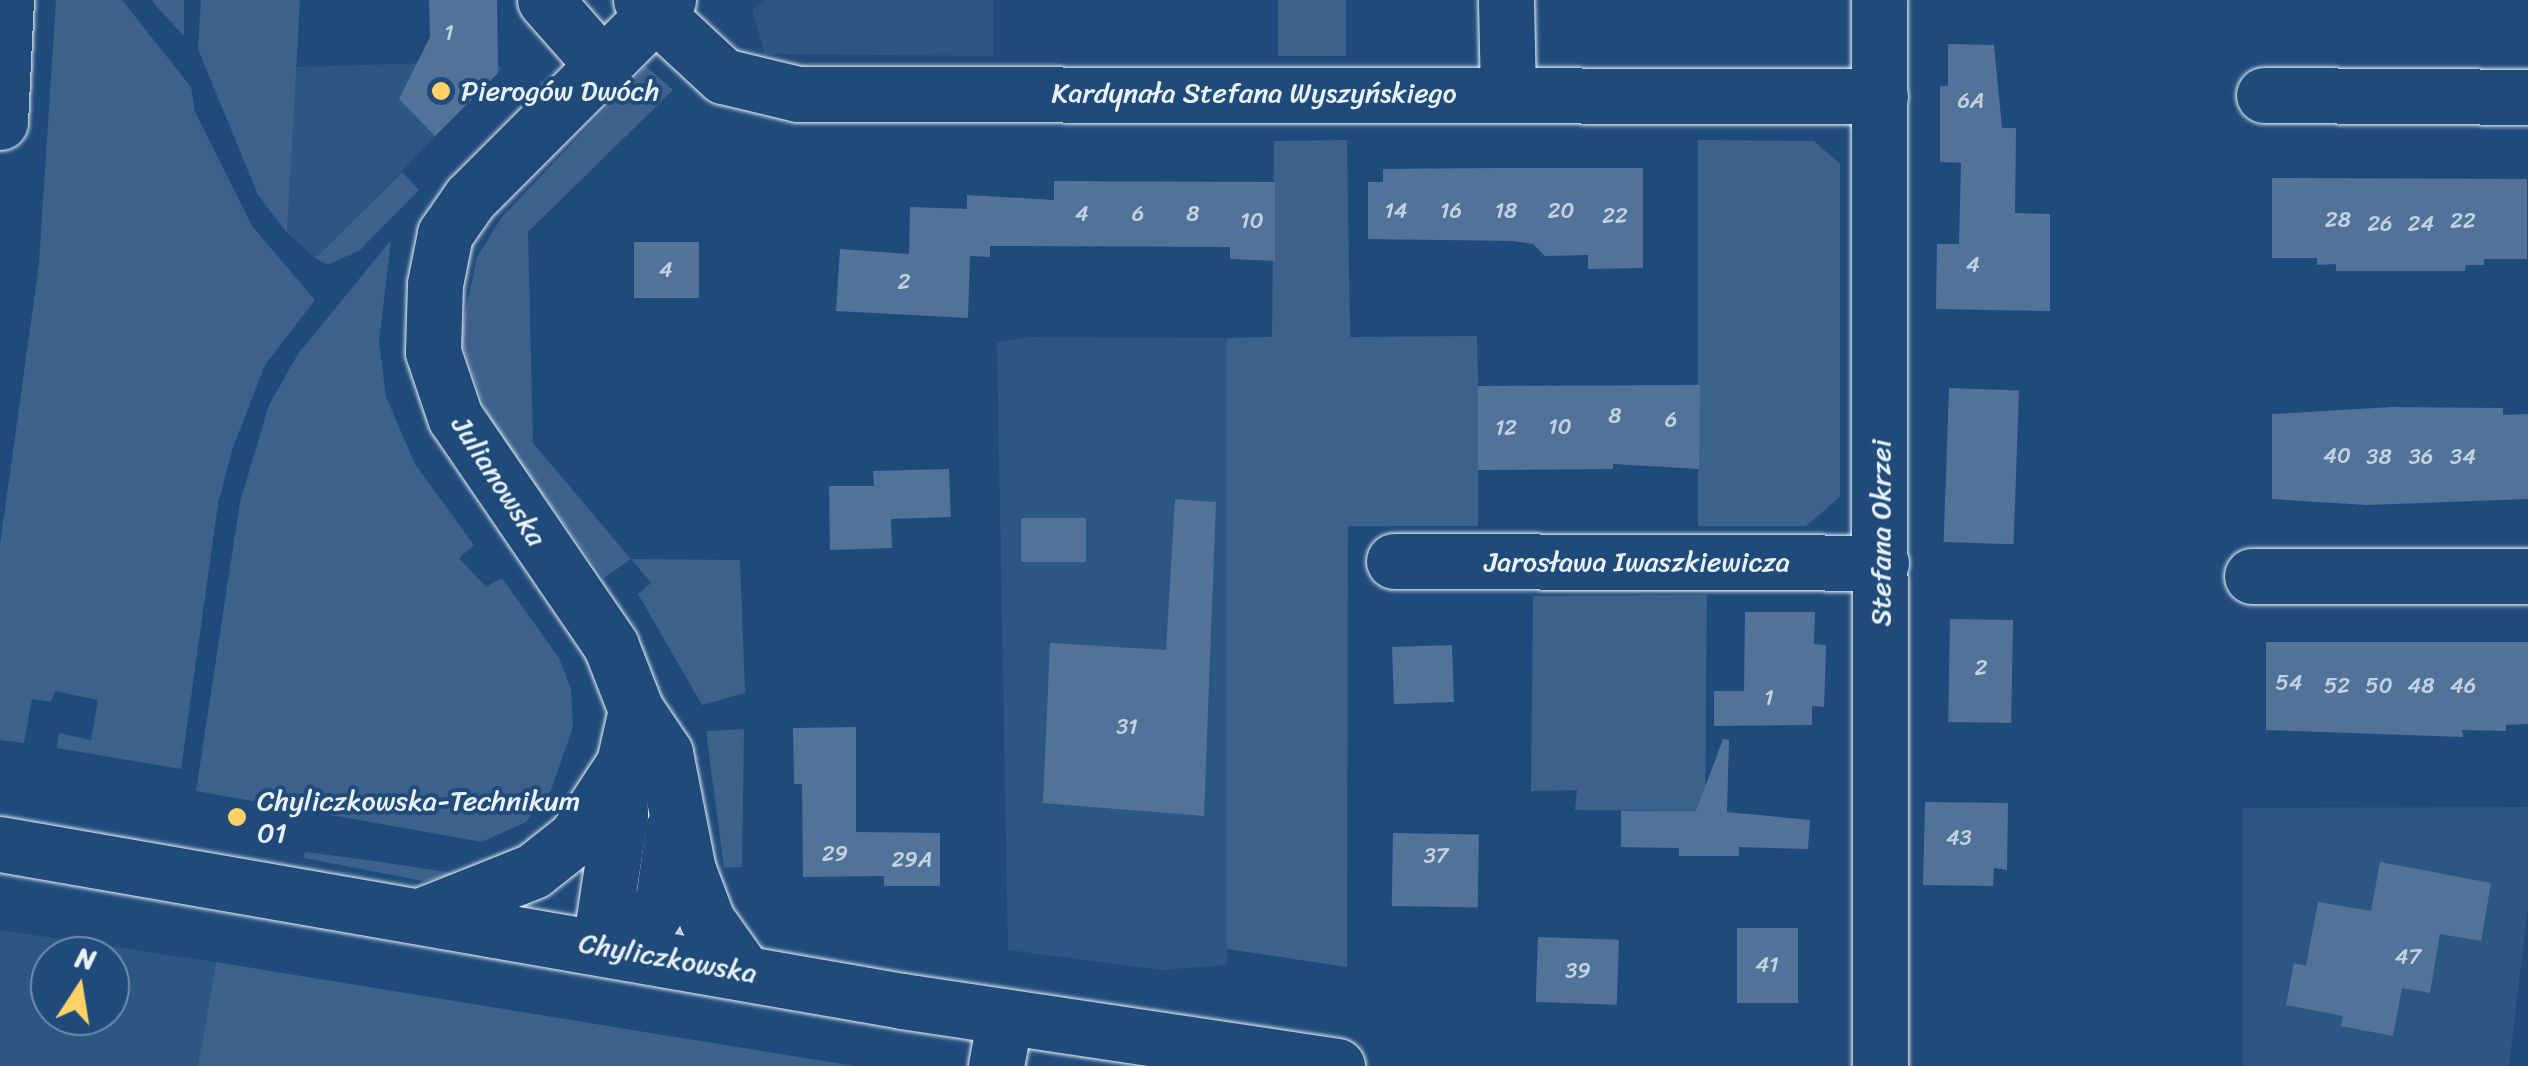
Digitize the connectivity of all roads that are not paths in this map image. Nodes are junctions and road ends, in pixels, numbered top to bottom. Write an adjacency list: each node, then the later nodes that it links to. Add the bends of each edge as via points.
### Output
1 (6, 0): 11 (street)
2 (546, 0): 6 (street)
3 (1506, 0): 7 (street)
4 (1879, 0): 9 (street, Stefana Okrzei)
5 (654, 5): 6 (street, Julianowska); 7 (street, Kardynała Stefana Wyszyńskiego, via 724,76 798,94)
6 (602, 66): 16 (street, Julianowska, via 470,198 445,234 433,352 454,417 611,646)
7 (1508, 92): 9 (street, Kardynała Stefana Wyszyńskiego)
8 (2264, 95): 10 (street)
9 (1880, 96): 13 (street, Stefana Okrzei)
10 (2528, 96)
11 (0, 122)
12 (1394, 561): 13 (street, Jarosława Iwaszkiewicza)
13 (1881, 564): 25 (street, Stefana Okrzei)
14 (2252, 576): 15 (street)
15 (2528, 576)
16 (636, 710): 17 (street); 18 (street, Julianowska, via 665,754)
17 (618, 771): 20 (street, via 575,838 533,872); 21 (street)
18 (675, 815): 21 (street, Julianowska, via 663,900); 22 (street, Julianowska, via 707,920)
19 (0, 844): 20 (street, Chyliczkowska)
20 (419, 916): 21 (street, Chyliczkowska)
21 (616, 948): 22 (street, Chyliczkowska)
22 (743, 971): 23 (street, Chyliczkowska)
23 (1001, 1042): 24 (street, Chyliczkowska)
24 (1337, 1066)
25 (1880, 1066)

